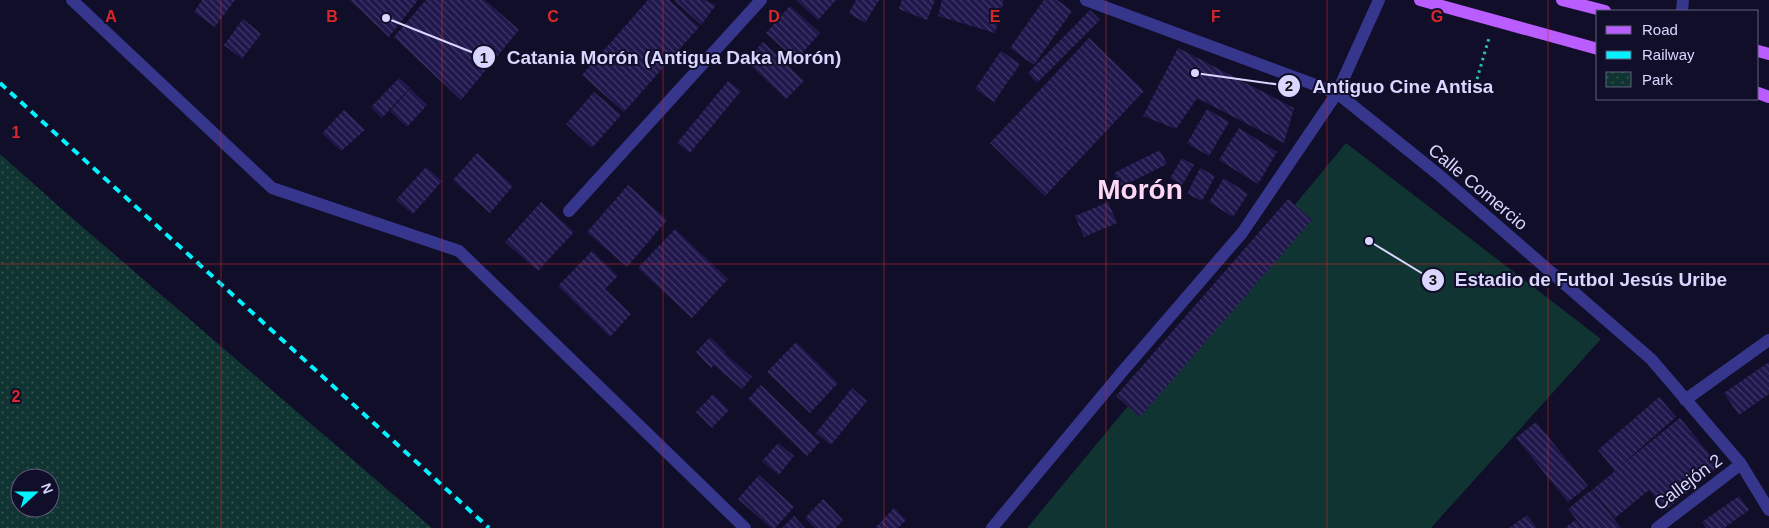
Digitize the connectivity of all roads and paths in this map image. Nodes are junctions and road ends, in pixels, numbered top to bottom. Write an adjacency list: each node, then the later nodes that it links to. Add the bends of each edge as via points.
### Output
1 (72, 0): 15 (street, via 272,188 459,252)
2 (761, 0): 10 (street)
3 (1086, 0): 9 (street, Calle Comercio)
4 (1379, 0): 9 (street)
5 (1420, 0): 8 (main road)
6 (1562, 0): 7 (main road)
7 (1601, 10)
8 (1596, 48)
9 (1337, 93): 12 (street, Calle Comercio, via 1439,175 1651,359); 16 (street, via 1242,233)
10 (569, 211)
11 (1769, 340): 12 (street)
12 (1686, 400): 13 (street, Calle Comercio)
13 (1741, 464): 14 (street, Calle Comercio); 17 (street, Callejón 2)
14 (1769, 510)
15 (744, 528)
16 (992, 528)
17 (1657, 528)

